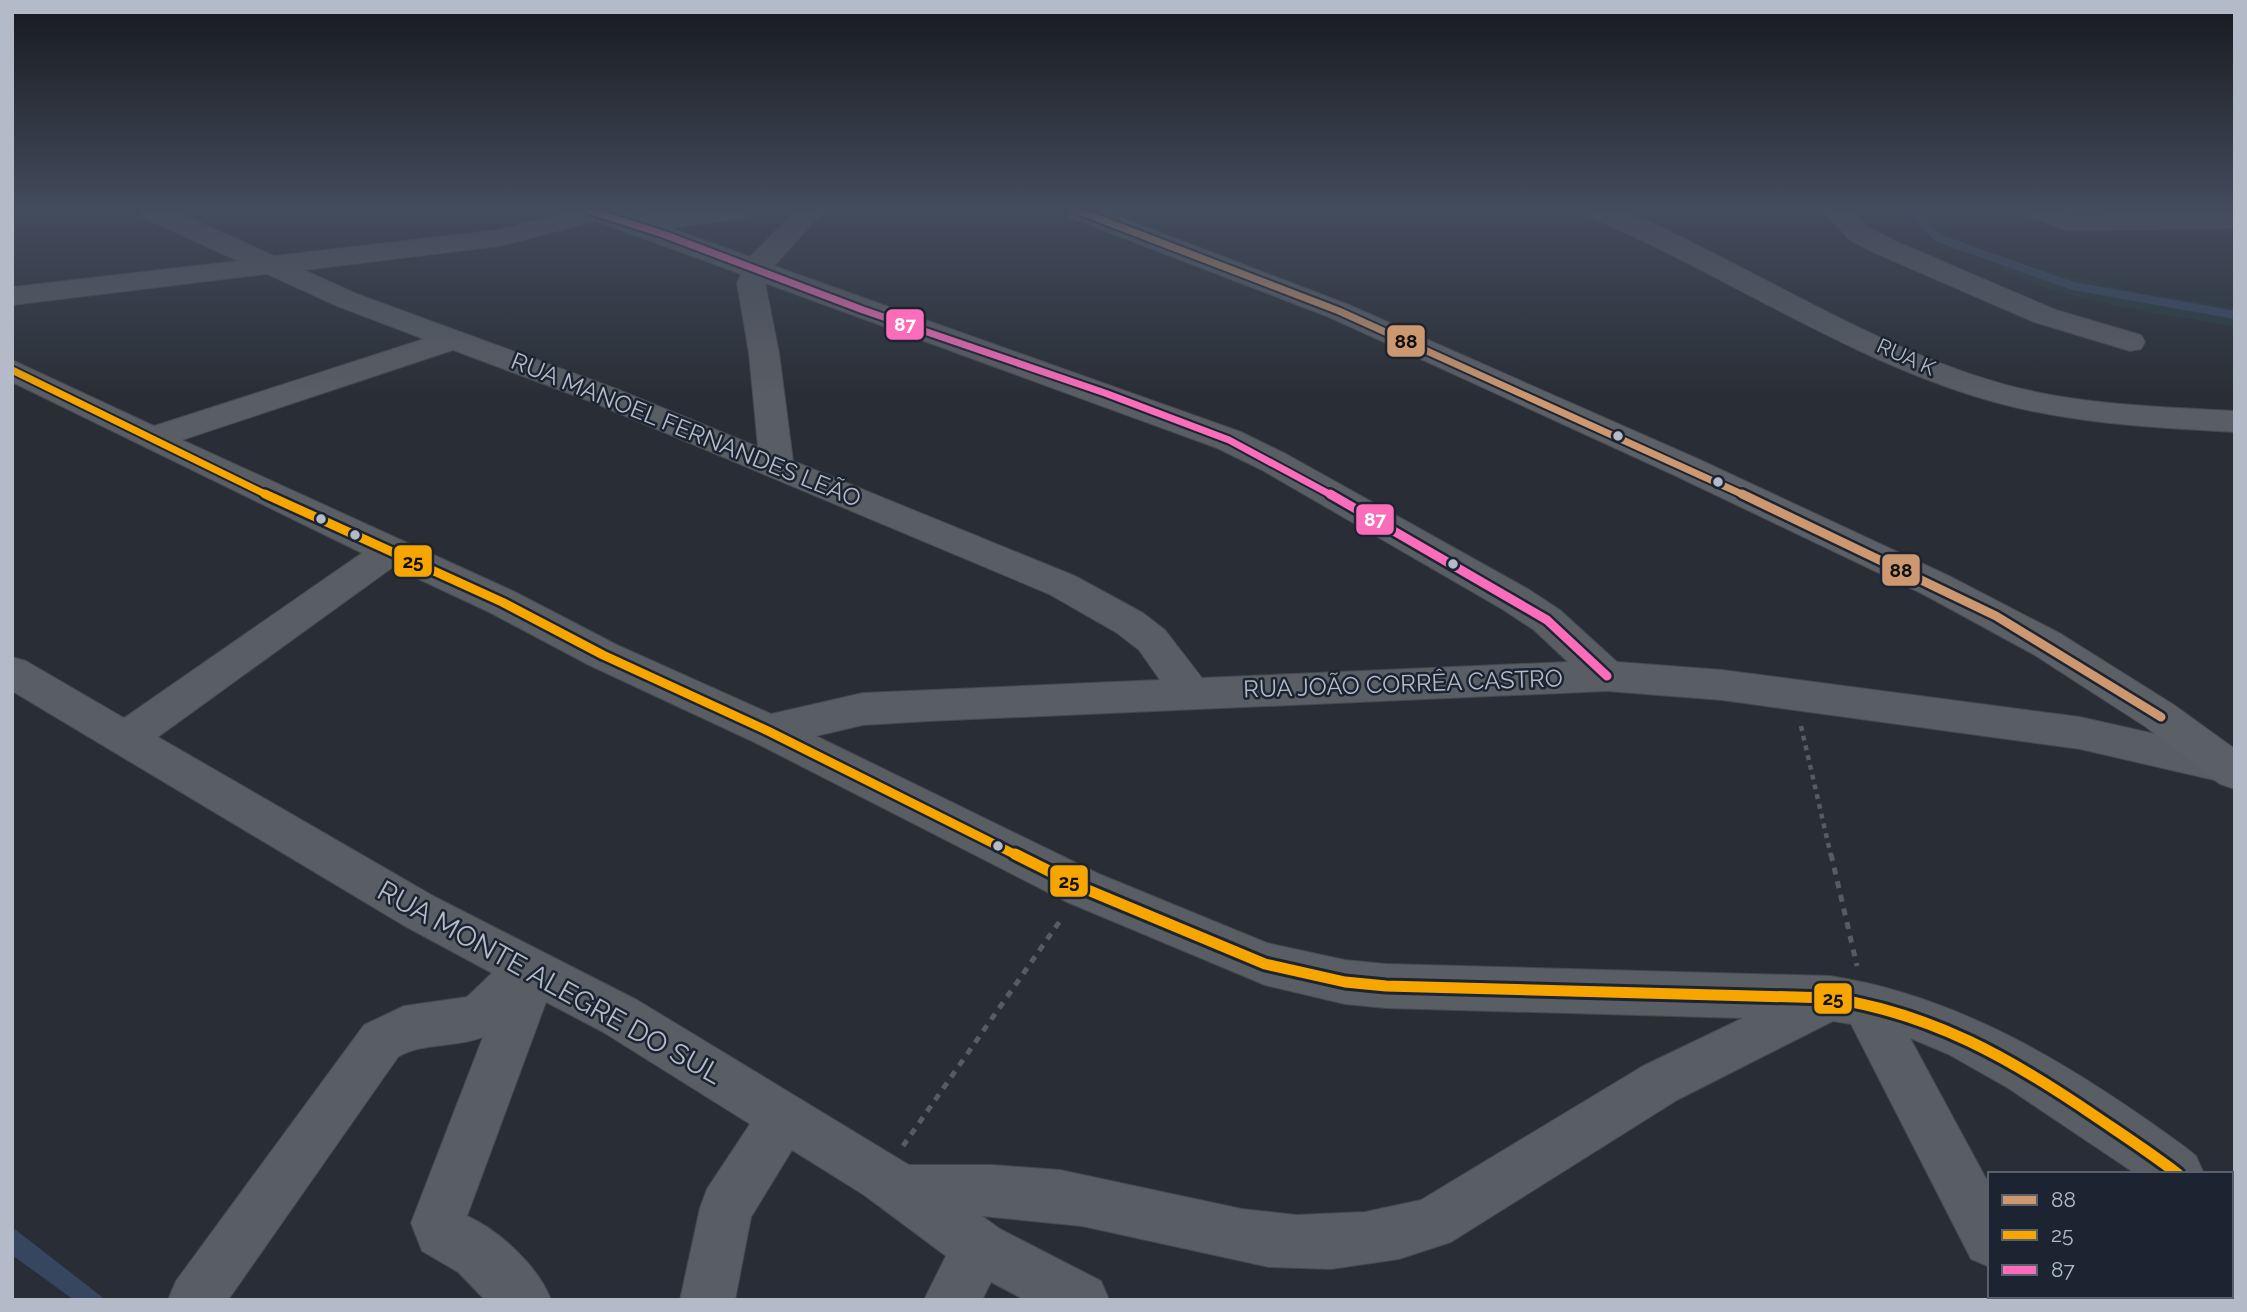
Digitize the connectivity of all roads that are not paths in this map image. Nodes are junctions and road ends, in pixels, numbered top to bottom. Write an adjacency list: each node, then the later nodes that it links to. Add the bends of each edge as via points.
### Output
1 (198, 272): 8 (street)
2 (281, 272): 9 (street, RUA MANOEL FERNANDES LEÃO)
3 (755, 272): 14 (street, via 751,283 765,353)
4 (767, 272): 17 (street, via 1199,428 1275,462 1515,599 1547,620)
5 (1238, 272): 19 (main road, via 1339,311 1686,467 1996,615)
6 (1731, 272): 12 (street, RUA K, via 1895,353 1984,389 2094,411)
7 (1946, 272): 10 (street, via 2045,316)
8 (12, 296)
9 (456, 339): 13 (street); 14 (street, RUA MANOEL FERNANDES LEÃO)
10 (2130, 342)
11 (12, 370): 13 (street)
12 (2235, 422)
13 (153, 438): 15 (street)
14 (777, 466): 18 (street, RUA MANOEL FERNANDES LEÃO, via 1062,585 1152,640)
15 (390, 551): 20 (street); 22 (street)
16 (12, 672): 22 (street, RUA MONTE ALEGRE DO SUL)
17 (1607, 676): 18 (street, RUA JOÃO CORRÊA CASTRO); 21 (street, RUA JOÃO CORRÊA CASTRO, via 1795,694)
18 (1191, 693): 20 (street, RUA JOÃO CORRÊA CASTRO, via 863,709)
19 (2160, 716): 21 (street, RUA JOÃO CORRÊA CASTRO, via 2111,732); 23 (main road)
20 (768, 731): 25 (street, via 1083,888 1265,964 1386,986)
21 (2080, 733): 23 (street, RUA JOÃO CORRÊA CASTRO)
22 (124, 740): 24 (street, RUA MONTE ALEGRE DO SUL, via 419,911)
23 (2231, 769)
24 (531, 968): 26 (street, RUA MONTE ALEGRE DO SUL, via 620,1016); 31 (street, via 483,1014 406,1028 381,1041); 32 (street, via 438,1223 440,1232 481,1253)
25 (1848, 1000): 27 (street, via 1950,1028 2001,1054); 28 (street, via 1660,1083 1432,1223 1391,1236 1295,1242 1084,1200); 29 (street)
26 (784, 1117): 28 (street, RUA MONTE ALEGRE DO SUL); 33 (street, via 726,1208)
27 (2175, 1172)
28 (892, 1184): 30 (street, RUA MONTE ALEGRE DO SUL)
29 (1988, 1237)
30 (981, 1248): 34 (street); 35 (street, RUA MONTE ALEGRE DO SUL)
31 (195, 1300)
32 (524, 1300)
33 (707, 1300)
34 (951, 1300)
35 (1082, 1300)

